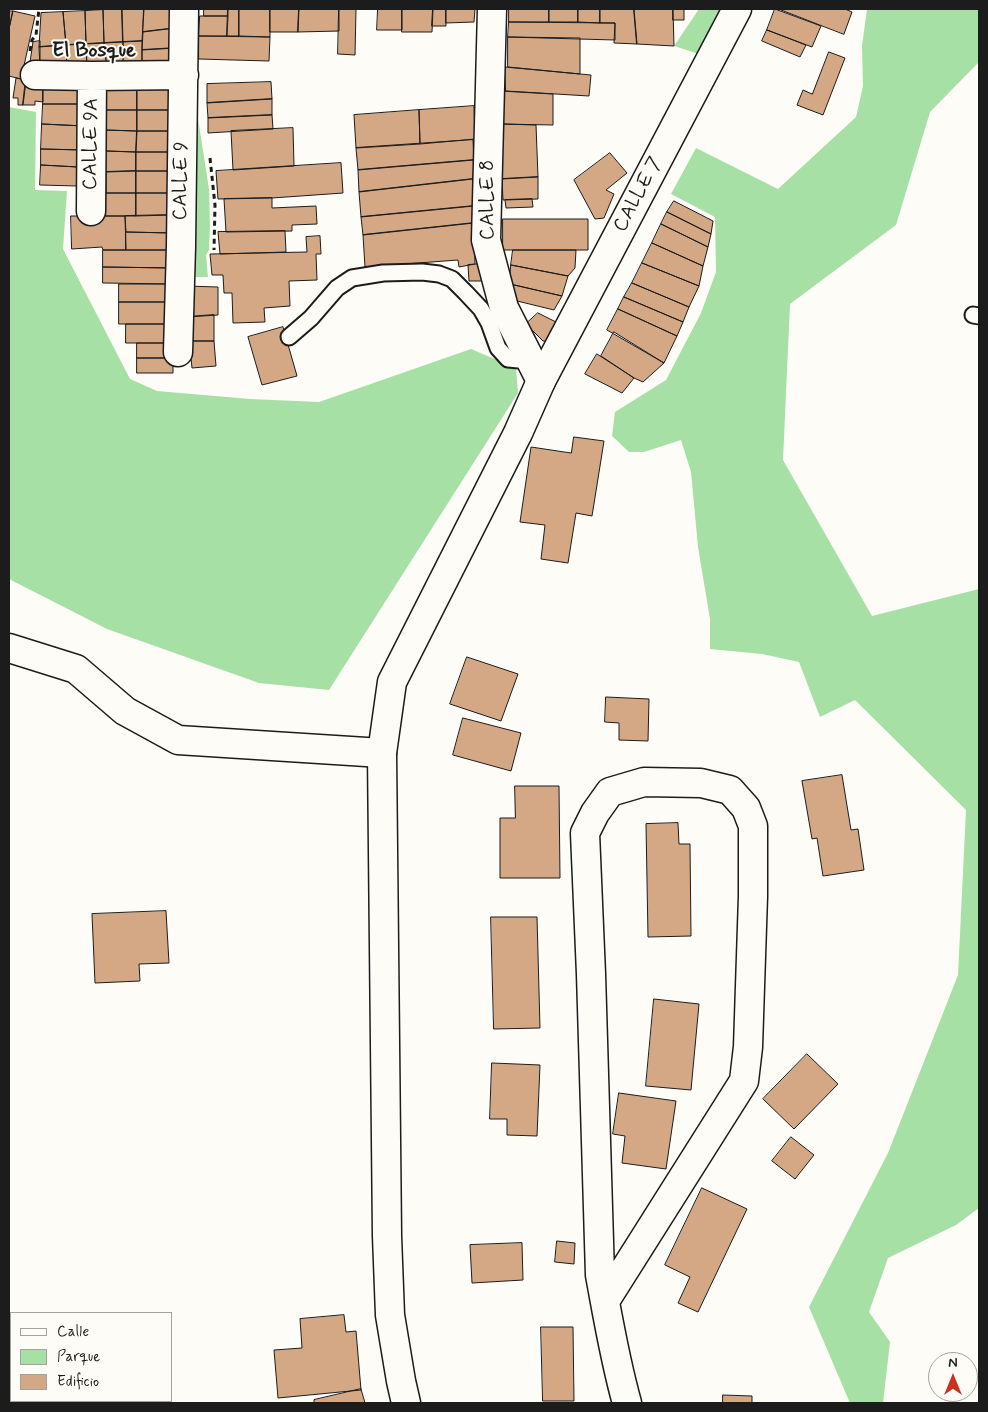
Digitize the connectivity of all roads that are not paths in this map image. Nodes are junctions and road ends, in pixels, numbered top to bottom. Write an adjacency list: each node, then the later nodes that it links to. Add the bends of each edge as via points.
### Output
1 (184, 9): 5 (street, CALLE 9)
2 (492, 9): 10 (street, CALLE 8, via 486,240 504,308)
3 (737, 9): 10 (street, CALLE 7)
4 (35, 75): 6 (street)
5 (184, 75): 6 (street); 9 (street, CALLE 9)
6 (92, 76): 7 (street, CALLE 9A)
7 (91, 211)
8 (289, 337): 10 (lane, via 312,318 337,288 352,278 383,273 440,274 452,279 482,309 498,348 508,359 519,360)
9 (178, 352)
10 (535, 376): 12 (street, CALLE 7, via 518,433 392,682)
11 (9, 648): 12 (street, via 76,669 125,711 178,740)
12 (382, 753): 14 (street, CALLE 7, via 390,1316)
13 (604, 1301): 13 (street, via 600,1275 585,833 594,812 610,792 644,782 701,783 730,790 746,808 752,826 753,896 744,1081); 15 (street)
14 (406, 1403)
15 (627, 1403)

